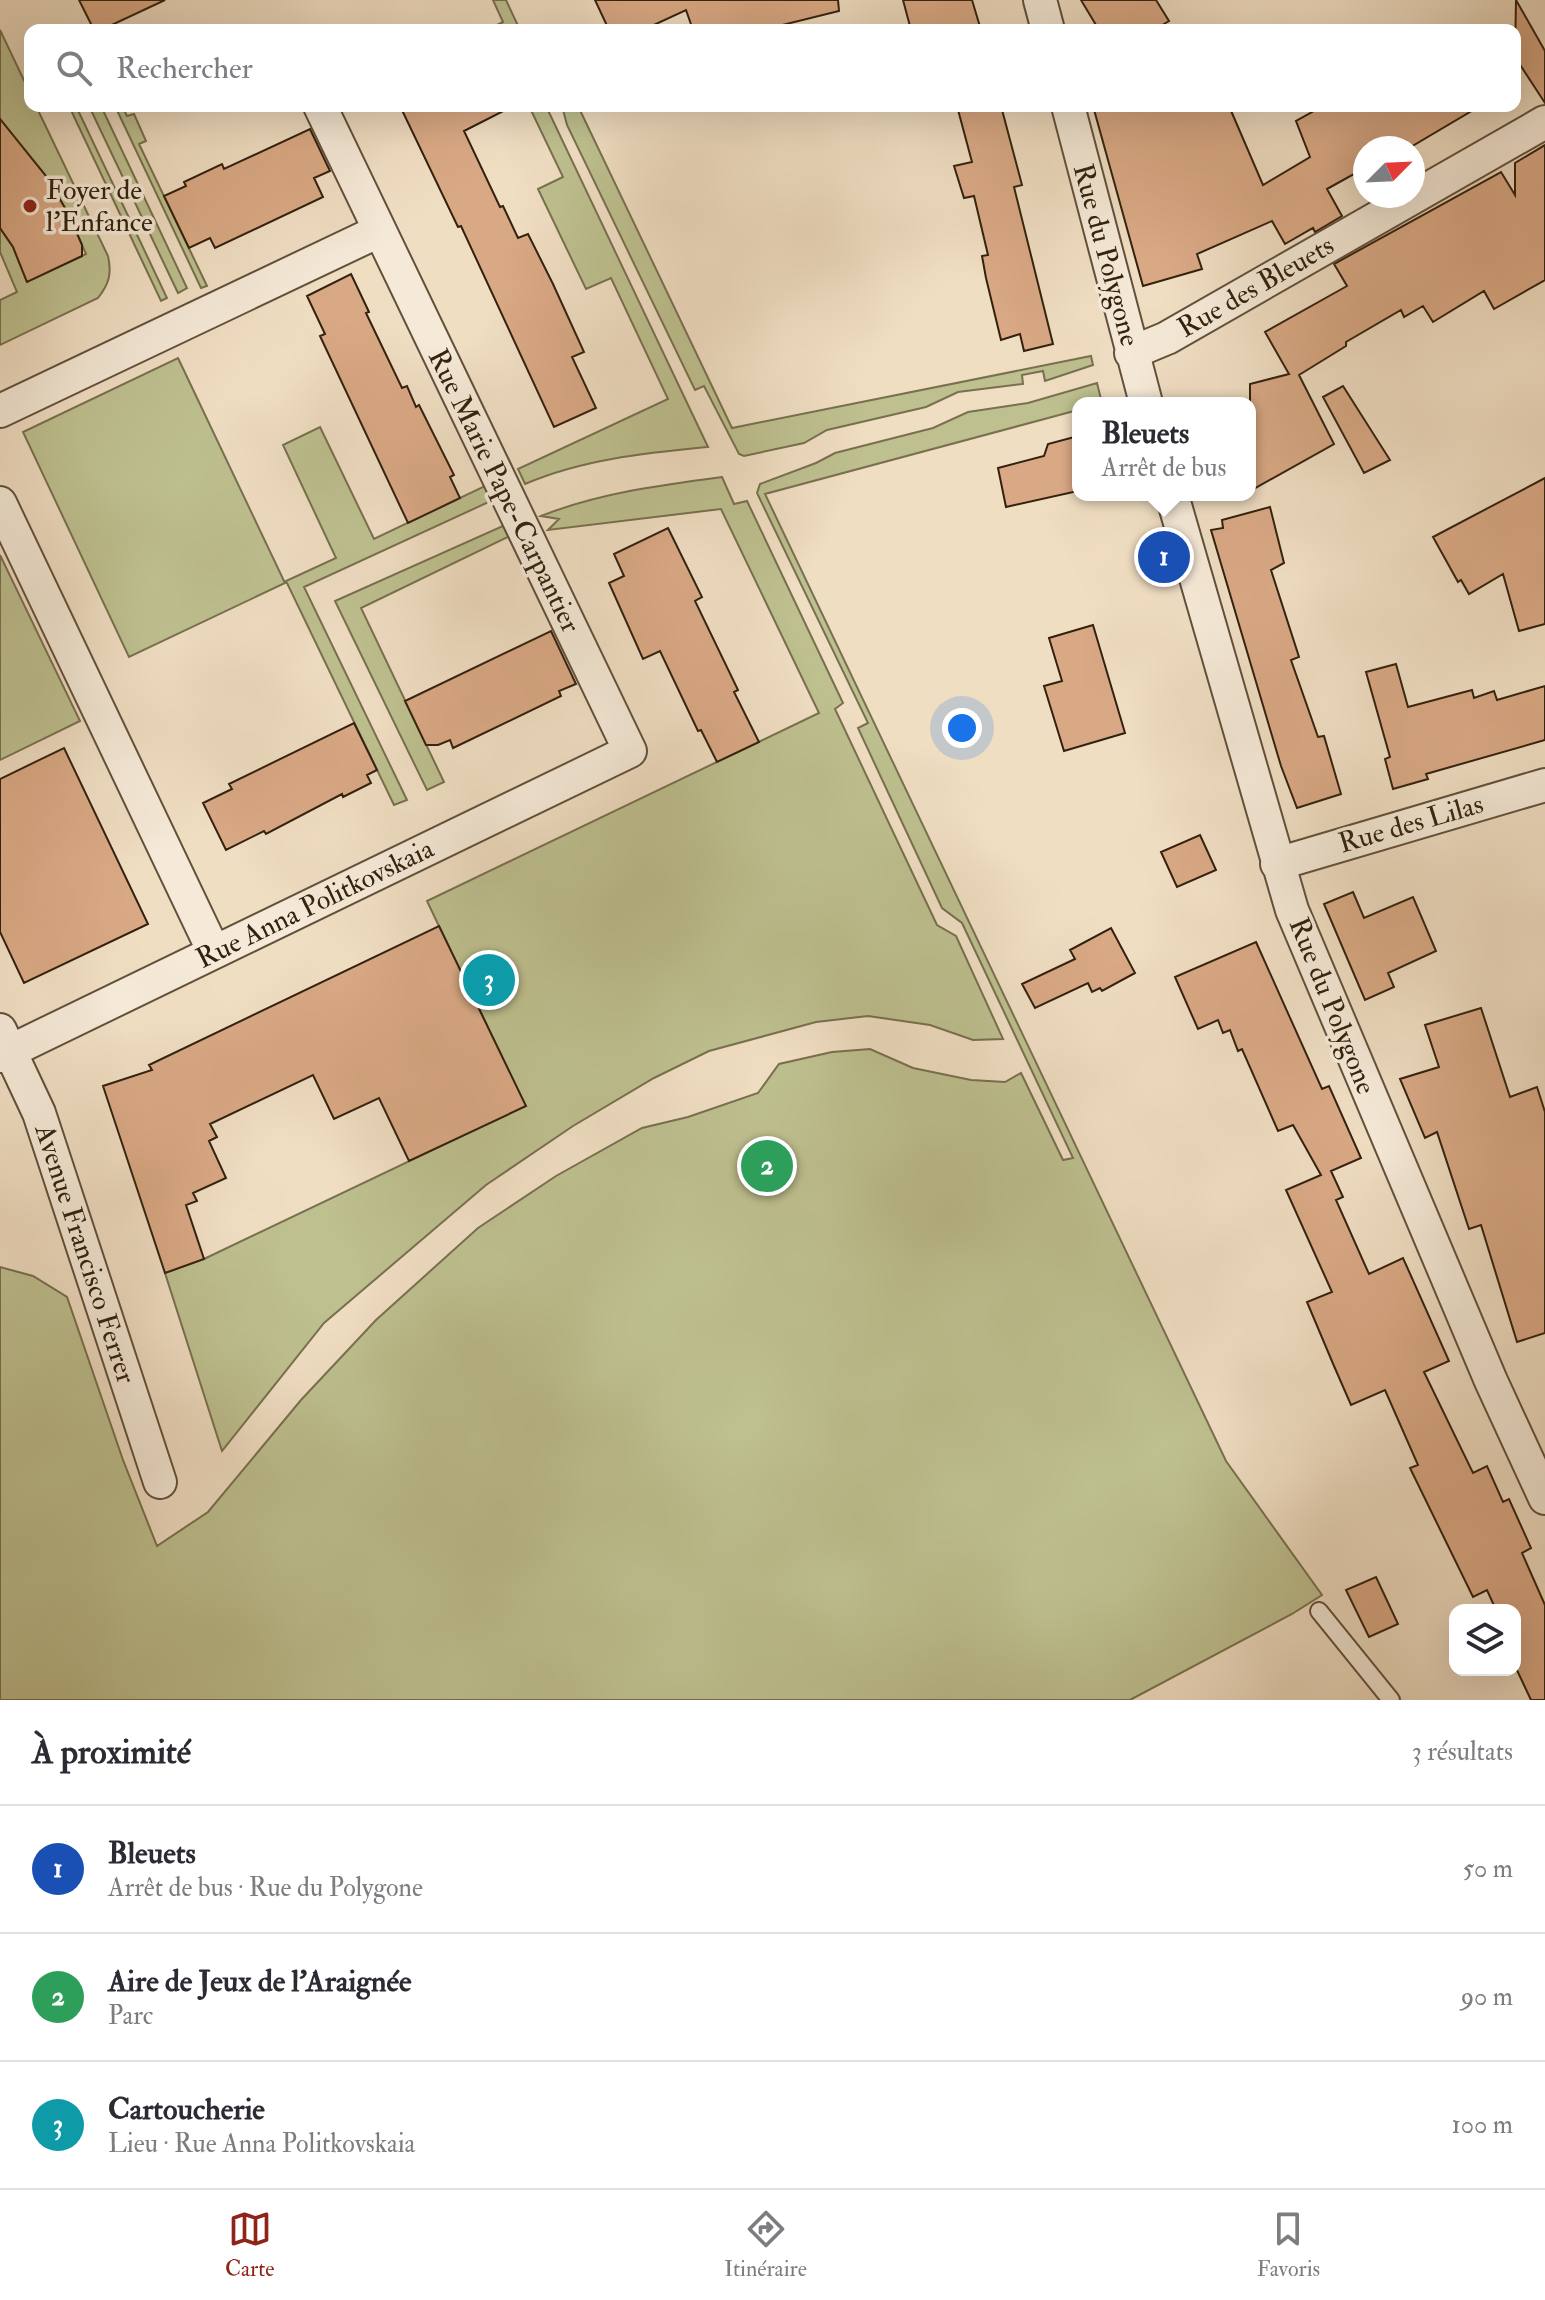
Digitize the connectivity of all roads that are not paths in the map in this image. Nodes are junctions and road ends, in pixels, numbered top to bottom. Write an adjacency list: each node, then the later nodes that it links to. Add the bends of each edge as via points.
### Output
1 (1040, 0): 2 (street)
2 (1046, 24)
3 (323, 112): 6 (street, Rue Marie Pape-Carpantier)
4 (1070, 112): 7 (street, Rue du Polygone)
5 (1545, 122): 7 (street, Rue des Bleuets, via 1167,338)
6 (379, 231): 9 (street); 12 (street, Rue Marie Pape-Carpantier)
7 (1131, 353): 8 (street, Rue du Polygone)
8 (1144, 397)
9 (0, 411)
10 (1174, 501): 14 (street, Rue du Polygone)
11 (0, 503): 15 (street)
12 (630, 751): 15 (street, Rue Anna Politkovskaia)
13 (1545, 785): 14 (street, Rue des Lilas)
14 (1277, 864): 18 (street, Rue du Polygone, via 1359,1072)
15 (214, 952): 16 (street, Rue Anna Politkovskaia)
16 (3, 1046): 17 (street, Avenue Francisco Ferrer, via 39,1113)
17 (160, 1482)
18 (1545, 1498)
19 (1319, 1611): 20 (lane)
20 (1391, 1700)

